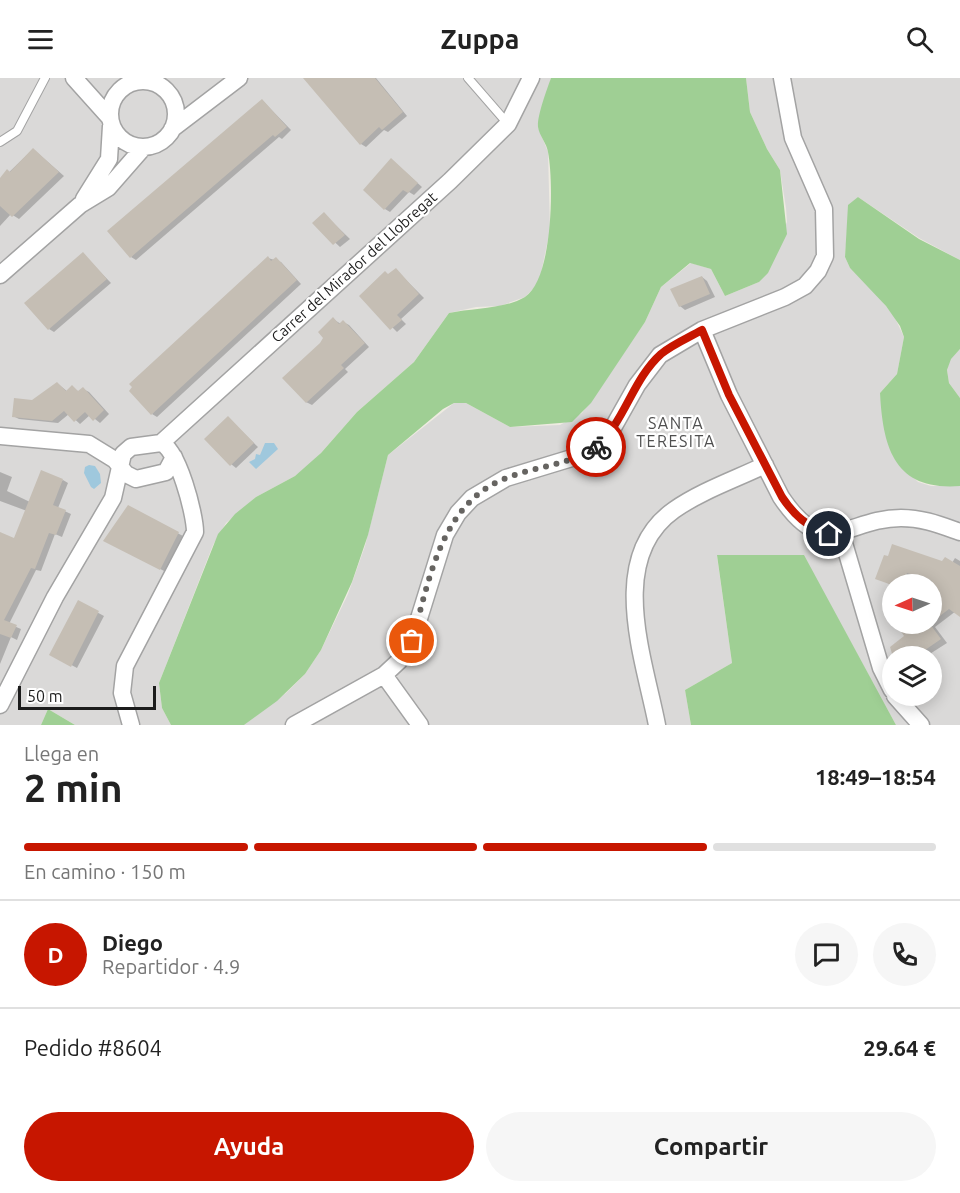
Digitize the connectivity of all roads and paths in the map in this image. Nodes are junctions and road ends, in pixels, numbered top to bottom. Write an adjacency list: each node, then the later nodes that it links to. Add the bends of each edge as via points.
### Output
1 (45, 78): 12 (lane, via 17,131)
2 (74, 78): 9 (street)
3 (174, 78): 8 (street)
4 (239, 78): 11 (street)
5 (468, 78): 10 (lane)
6 (531, 78): 10 (street, Carrer del Mirador del Llobregat)
7 (782, 78): 16 (street, via 793,138 824,209 825,256 805,286)
8 (135, 80): 9 (street, via 116,94); 11 (street, via 159,85 173,100 176,109)
9 (110, 121): 13 (street, via 124,142); 14 (street, via 108,159)
10 (508, 123): 18 (street, Carrer del Mirador del Llobregat, via 450,181)
11 (172, 129): 13 (street, via 165,139)
12 (0, 142)
13 (143, 148): 14 (street, via 108,188)
14 (80, 205): 15 (street)
15 (0, 275)
16 (702, 330): 20 (street, via 729,395); 27 (street, via 660,355 637,385 610,433 597,446 569,461 488,486 465,506 445,535 412,641)
17 (0, 436): 21 (street, via 89,444)
18 (160, 443): 19 (street, via 169,448); 21 (street, via 126,450)
19 (174, 458): 22 (street, via 170,468); 23 (street)
20 (765, 465): 25 (street, via 792,512 816,530); 33 (street, via 674,510 658,524 644,546 637,564 634,603)
21 (122, 466): 22 (street, via 131,477); 28 (street, via 113,498 55,597)
22 (157, 476): 23 (street)
23 (187, 499): 30 (street, via 195,514 195,532 125,666 122,693)
24 (960, 532): 25 (street, via 928,520 900,518)
25 (841, 533): 26 (street)
26 (882, 670)
27 (384, 675): 31 (street); 32 (street)
28 (0, 705)
29 (905, 706): 34 (street)
30 (131, 725)
31 (294, 725)
32 (420, 725)
33 (657, 725)
34 (921, 725)

